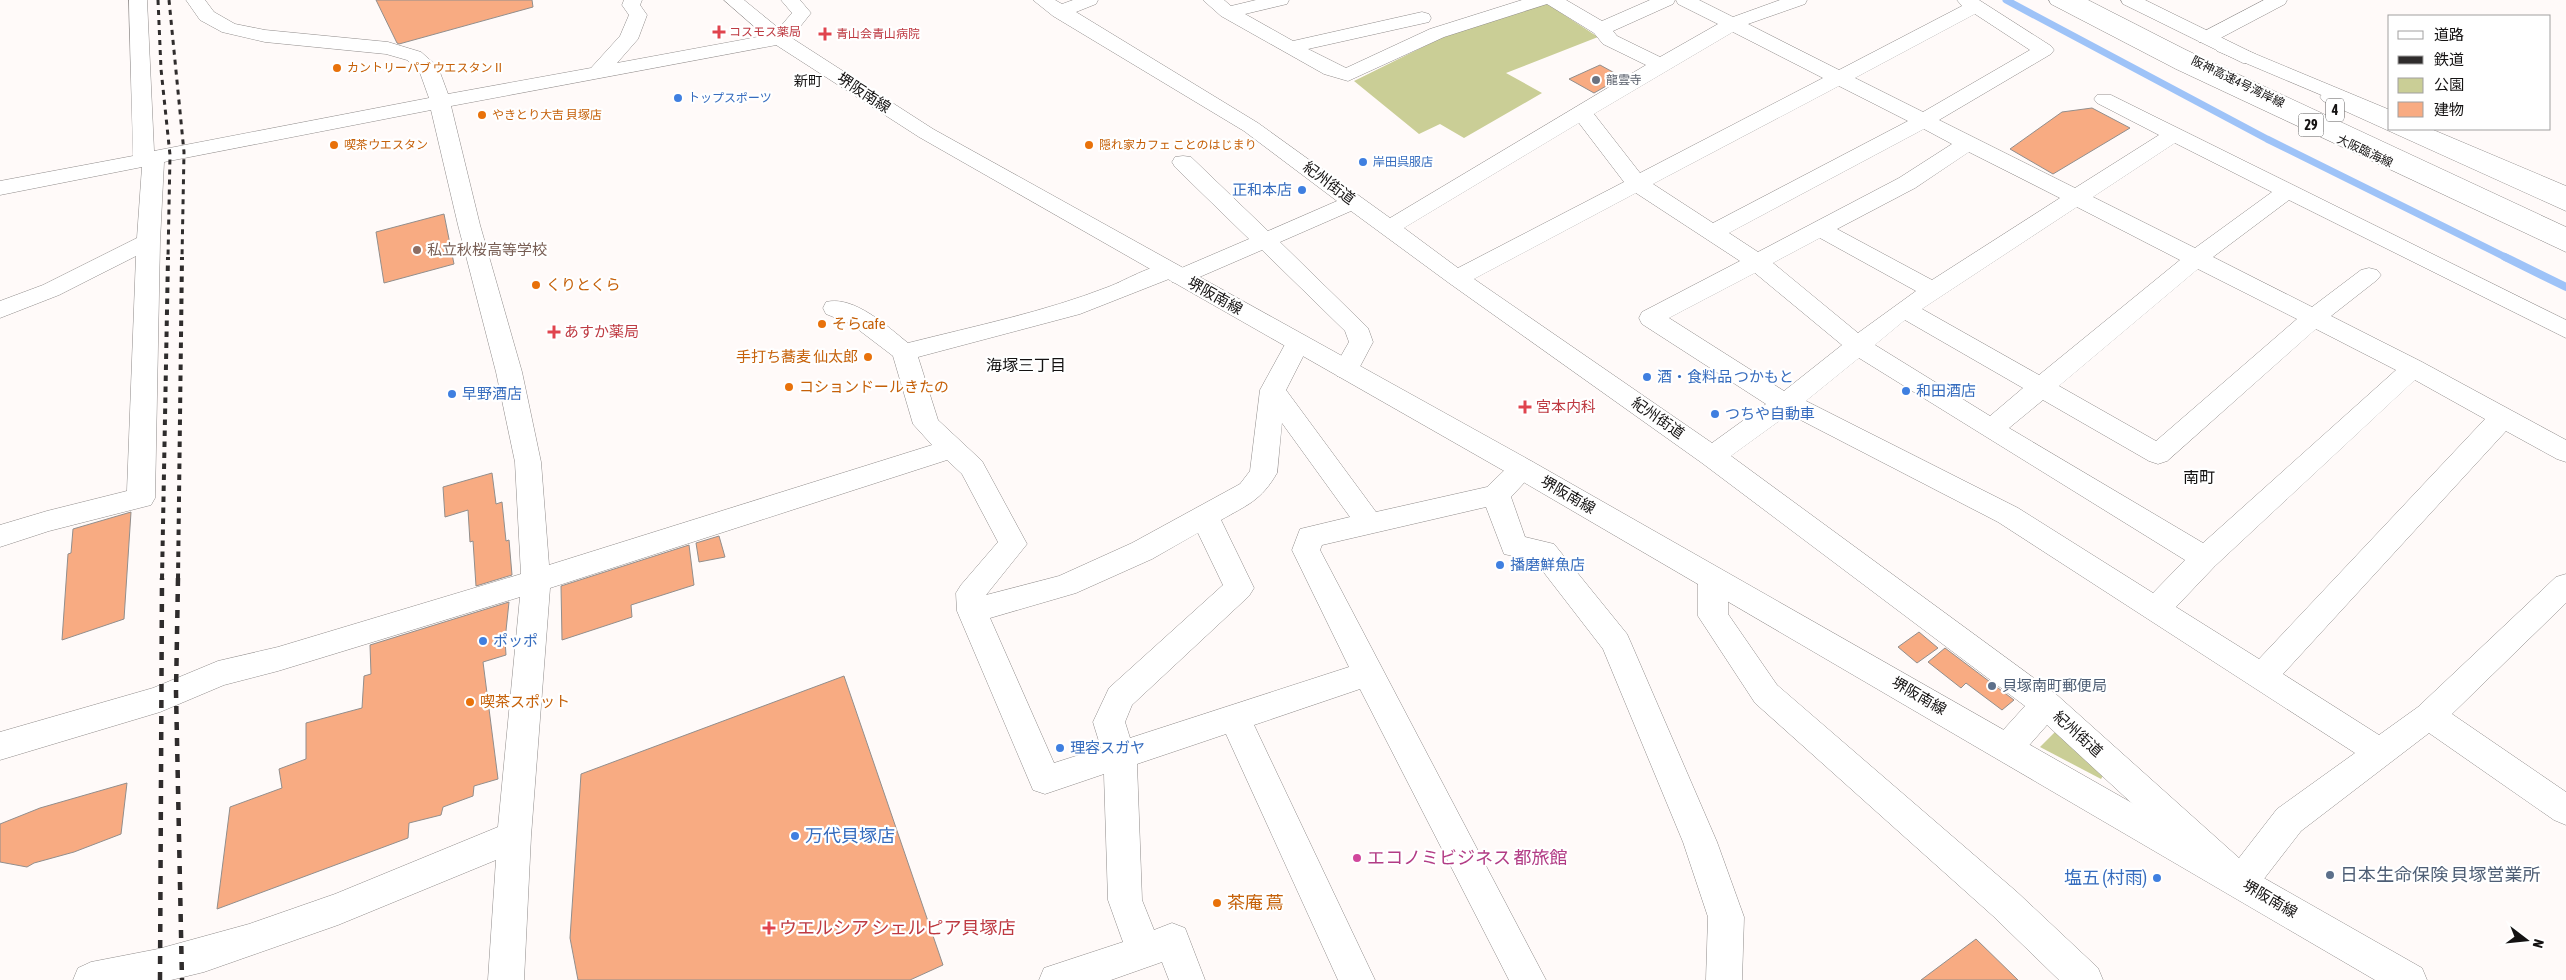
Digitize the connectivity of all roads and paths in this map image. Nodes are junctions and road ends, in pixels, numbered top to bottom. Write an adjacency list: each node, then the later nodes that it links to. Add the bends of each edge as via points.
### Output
1 (138, 0): 45 (main road)
2 (195, 0): 36 (main road, via 207,16 229,28 265,36 388,48 414,56 428,67)
3 (633, 0): 33 (main road, via 631,5 638,15 637,25)
4 (733, 0): 29 (main road, 堺阪南線)
5 (790, 0): 29 (main road, via 802,12)
6 (1088, 0): 21 (main road)
7 (1212, 0): 23 (main road)
8 (1280, 0): 23 (main road)
9 (1405, 0): 24 (main road)
10 (1541, 0): 22 (main road)
11 (1553, 0): 26 (main road)
12 (1666, 0): 26 (main road)
13 (1685, 0): 25 (main road)
14 (1798, 0): 25 (main road)
15 (2058, 0): 47 (main road, 大阪臨海線 / 29, via 2183,65)
16 (2074, 0): 59 (main road, 阪神高速4号湾岸線 / 4, via 2179,54)
17 (2108, 0): 55 (main road, 阪神高速4号湾岸線 / 4, via 2356,120)
18 (2130, 0): 28 (main road, 29)
19 (2278, 0): 28 (main road)
20 (1971, 3): 34 (main road); 39 (main road, via 2044,50)
21 (1051, 6): 53 (main road, 紀州街道, via 1251,127)
22 (1500, 6): 27 (main road)
23 (1228, 12): 30 (main road)
24 (1422, 18): 27 (main road); 30 (main road)
25 (1734, 23): 32 (main road); 34 (main road)
26 (1601, 29): 32 (main road, via 1610,40)
27 (1436, 33): 30 (main road, via 1348,75 1331,70)
28 (2206, 38): 31 (main road, 29)
29 (780, 39): 33 (main road); 66 (main road, 堺阪南線, via 926,133)
30 (1291, 47)
31 (2224, 47): 38 (main road); 40 (main road, 29)
32 (1661, 65): 37 (main road)
33 (597, 73): 36 (main road)
34 (1840, 77): 39 (main road); 48 (main road)
35 (2104, 99): 43 (main road)
36 (440, 102): 45 (main road); 95 (main road, via 509,372 528,462)
37 (1580, 112): 48 (main road); 56 (main road, via 1444,198)
38 (2388, 117)
39 (1923, 121): 44 (main road); 58 (main road)
40 (2388, 124)
41 (2400, 130): 54 (main road)
42 (2416, 130): 51 (main road)
43 (2175, 134): 50 (main road); 52 (main road)
44 (1968, 143): 52 (main road); 57 (main road, via 1907,182)
45 (148, 159): 49 (main road); 60 (main road)
46 (1183, 162): 61 (main road)
47 (2413, 174): 62 (main road, 大阪臨海線 / 29); 63 (main road)
48 (1636, 184): 58 (main road); 68 (main road)
49 (0, 188)
50 (2288, 191): 64 (main road); 74 (main road)
51 (2566, 194)
52 (2074, 198): 64 (main road); 69 (main road)
53 (1354, 202): 56 (main road, 紀州街道); 61 (main road)
54 (2566, 204)
55 (2566, 215)
56 (1388, 228): 68 (main road, 紀州街道)
57 (1820, 229): 65 (main road); 69 (main road)
58 (1712, 233): 65 (main road)
59 (2566, 236)
60 (148, 241): 72 (main road, via 51,290); 92 (main road, via 141,498)
61 (1266, 241): 66 (main road); 79 (main road, via 1356,328 1360,342)
62 (2566, 245)
63 (2566, 252)
64 (2196, 259): 73 (main road); 80 (main road)
65 (1756, 262): 76 (main road); 82 (main road, via 1651,318)
66 (1174, 274): 75 (main road, 堺阪南線); 77 (main road, via 1048,316)
67 (2369, 275): 73 (main road)
68 (1457, 278): 87 (main road, 紀州街道)
69 (1933, 290): 71 (main road)
70 (835, 308): 77 (main road, via 860,318)
71 (1904, 309): 76 (main road); 80 (main road)
72 (0, 310)
73 (2313, 318): 78 (main road); 80 (main road, via 2158,454)
74 (2566, 330)
75 (1298, 343): 79 (main road, 堺阪南線); 81 (main road)
76 (1859, 346): 82 (main road); 84 (main road)
77 (904, 352): 85 (main road, via 926,424)
78 (2413, 368): 83 (main road); 93 (main road)
79 (1346, 370): 88 (main road, 堺阪南線)
80 (2042, 387): 84 (main road)
81 (1273, 390): 90 (main road, via 1264,473 1250,491); 91 (main road)
82 (1785, 404): 87 (main road); 97 (main road, via 1800,408 2008,515)
83 (2503, 417): 86 (main road); 100 (main road)
84 (1992, 429): 93 (main road)
85 (953, 448): 95 (main road); 98 (main road, via 972,468 1013,544 971,593)
86 (2566, 452)
87 (1712, 456): 101 (main road, 紀州街道)
88 (1523, 469): 89 (main road); 94 (main road, 堺阪南線)
89 (1496, 495): 91 (main road); 118 (main road, via 1514,546 1544,552 1616,643 1700,842 1726,917)
90 (1205, 517): 98 (main road, via 1142,551 1066,585); 107 (main road, via 1239,588 1120,697 1109,722)
91 (1370, 524): 99 (main road, via 1310,538 1306,550)
92 (0, 536)
93 (2205, 558): 97 (main road)
94 (1713, 580): 105 (main road, 堺阪南線, via 1806,630); 119 (main road, via 1713,616 1766,694 2005,904)
95 (536, 581): 104 (main road, via 218,674 160,699); 109 (main road)
96 (2566, 585): 102 (main road)
97 (2156, 609): 100 (main road)
98 (972, 611): 107 (main road, via 1045,780)
99 (1368, 674): 103 (main road); 117 (main road)
100 (2262, 676): 106 (main road)
101 (2046, 704): 105 (main road); 110 (main road, 紀州街道)
102 (2429, 716): 106 (main road); 108 (main road)
103 (1235, 718): 107 (main road); 116 (main road)
104 (0, 746)
105 (2007, 748): 110 (main road, 堺阪南線)
106 (2380, 752): 110 (main road, via 2290,820)
107 (1120, 755): 111 (main road, via 1125,900)
108 (2566, 810)
109 (514, 836): 112 (main road, via 362,900 223,950); 113 (main road)
110 (2241, 882): 120 (main road, 堺阪南線)
111 (1145, 952): 114 (main road); 115 (main road, via 1172,940)
112 (102, 979)
113 (506, 980)
114 (1057, 980)
115 (1187, 980)
116 (1357, 980)
117 (1528, 980)
118 (1724, 980)
119 (2085, 980)
120 (2409, 980)

